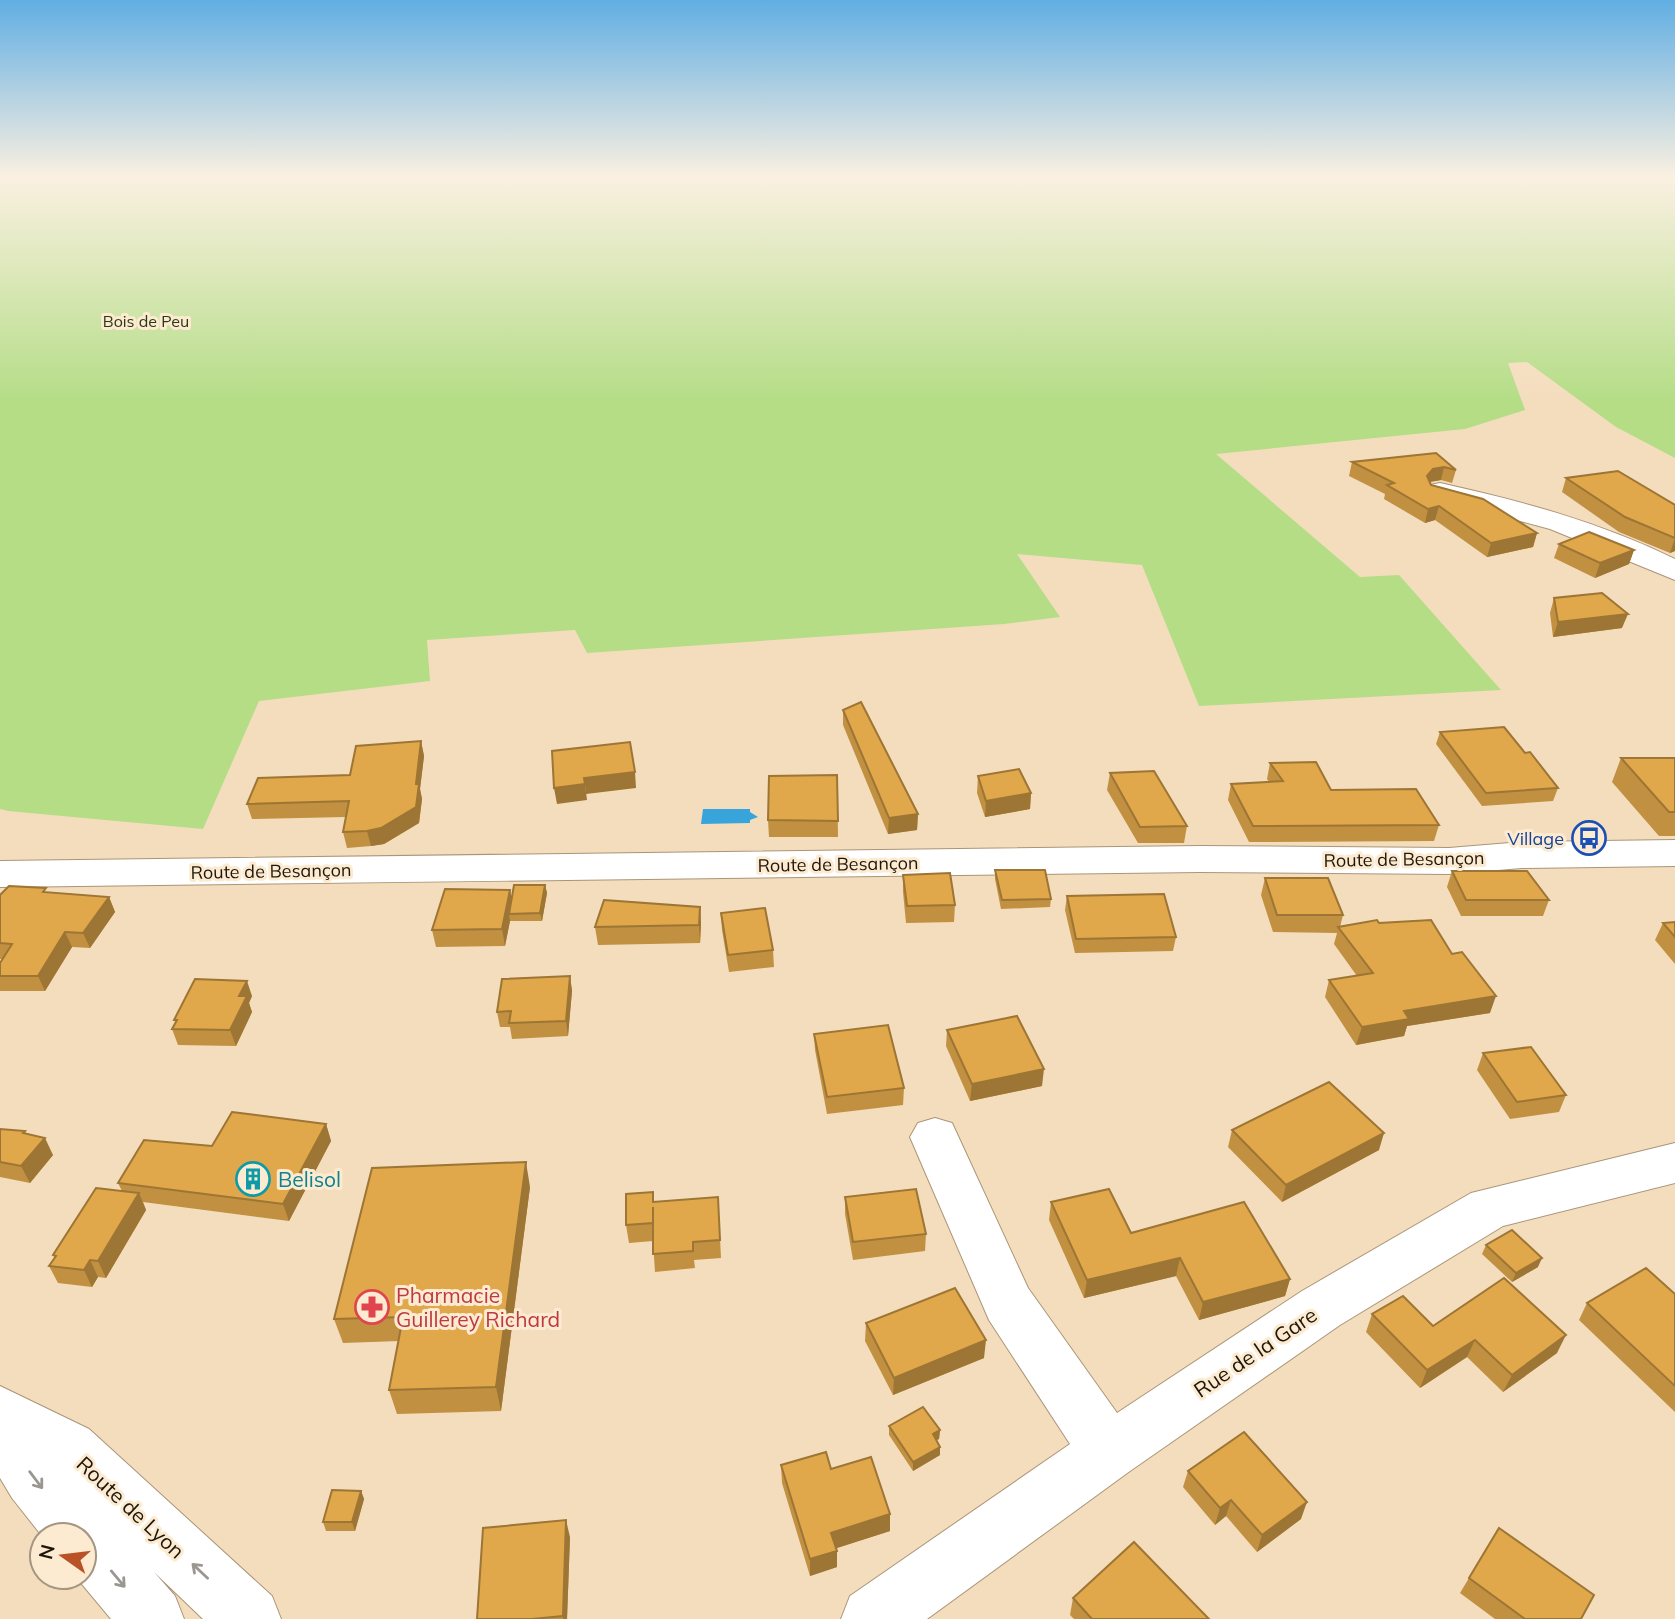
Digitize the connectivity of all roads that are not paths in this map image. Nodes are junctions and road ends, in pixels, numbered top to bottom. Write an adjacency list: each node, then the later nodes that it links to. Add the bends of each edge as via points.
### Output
1 (1440, 491): 2 (street, via 1578,526)
2 (1675, 571)
3 (1675, 853): 4 (street, Route de Besançon, via 1448,861 1200,859)
4 (0, 874)
5 (935, 1138): 9 (street, via 1007,1303)
6 (1675, 1163): 9 (street, Rue de la Gare, via 1489,1208 1321,1308)
7 (0, 1413): 14 (street, Route de Lyon, one-way to 7, via 68,1449)
8 (0, 1422): 10 (street, one-way to 10, via 33,1478)
9 (1109, 1451): 12 (street, Rue de la Gare)
10 (70, 1521)
11 (98, 1554): 13 (street, one-way to 13)
12 (876, 1618)
13 (152, 1619)
14 (249, 1619)

